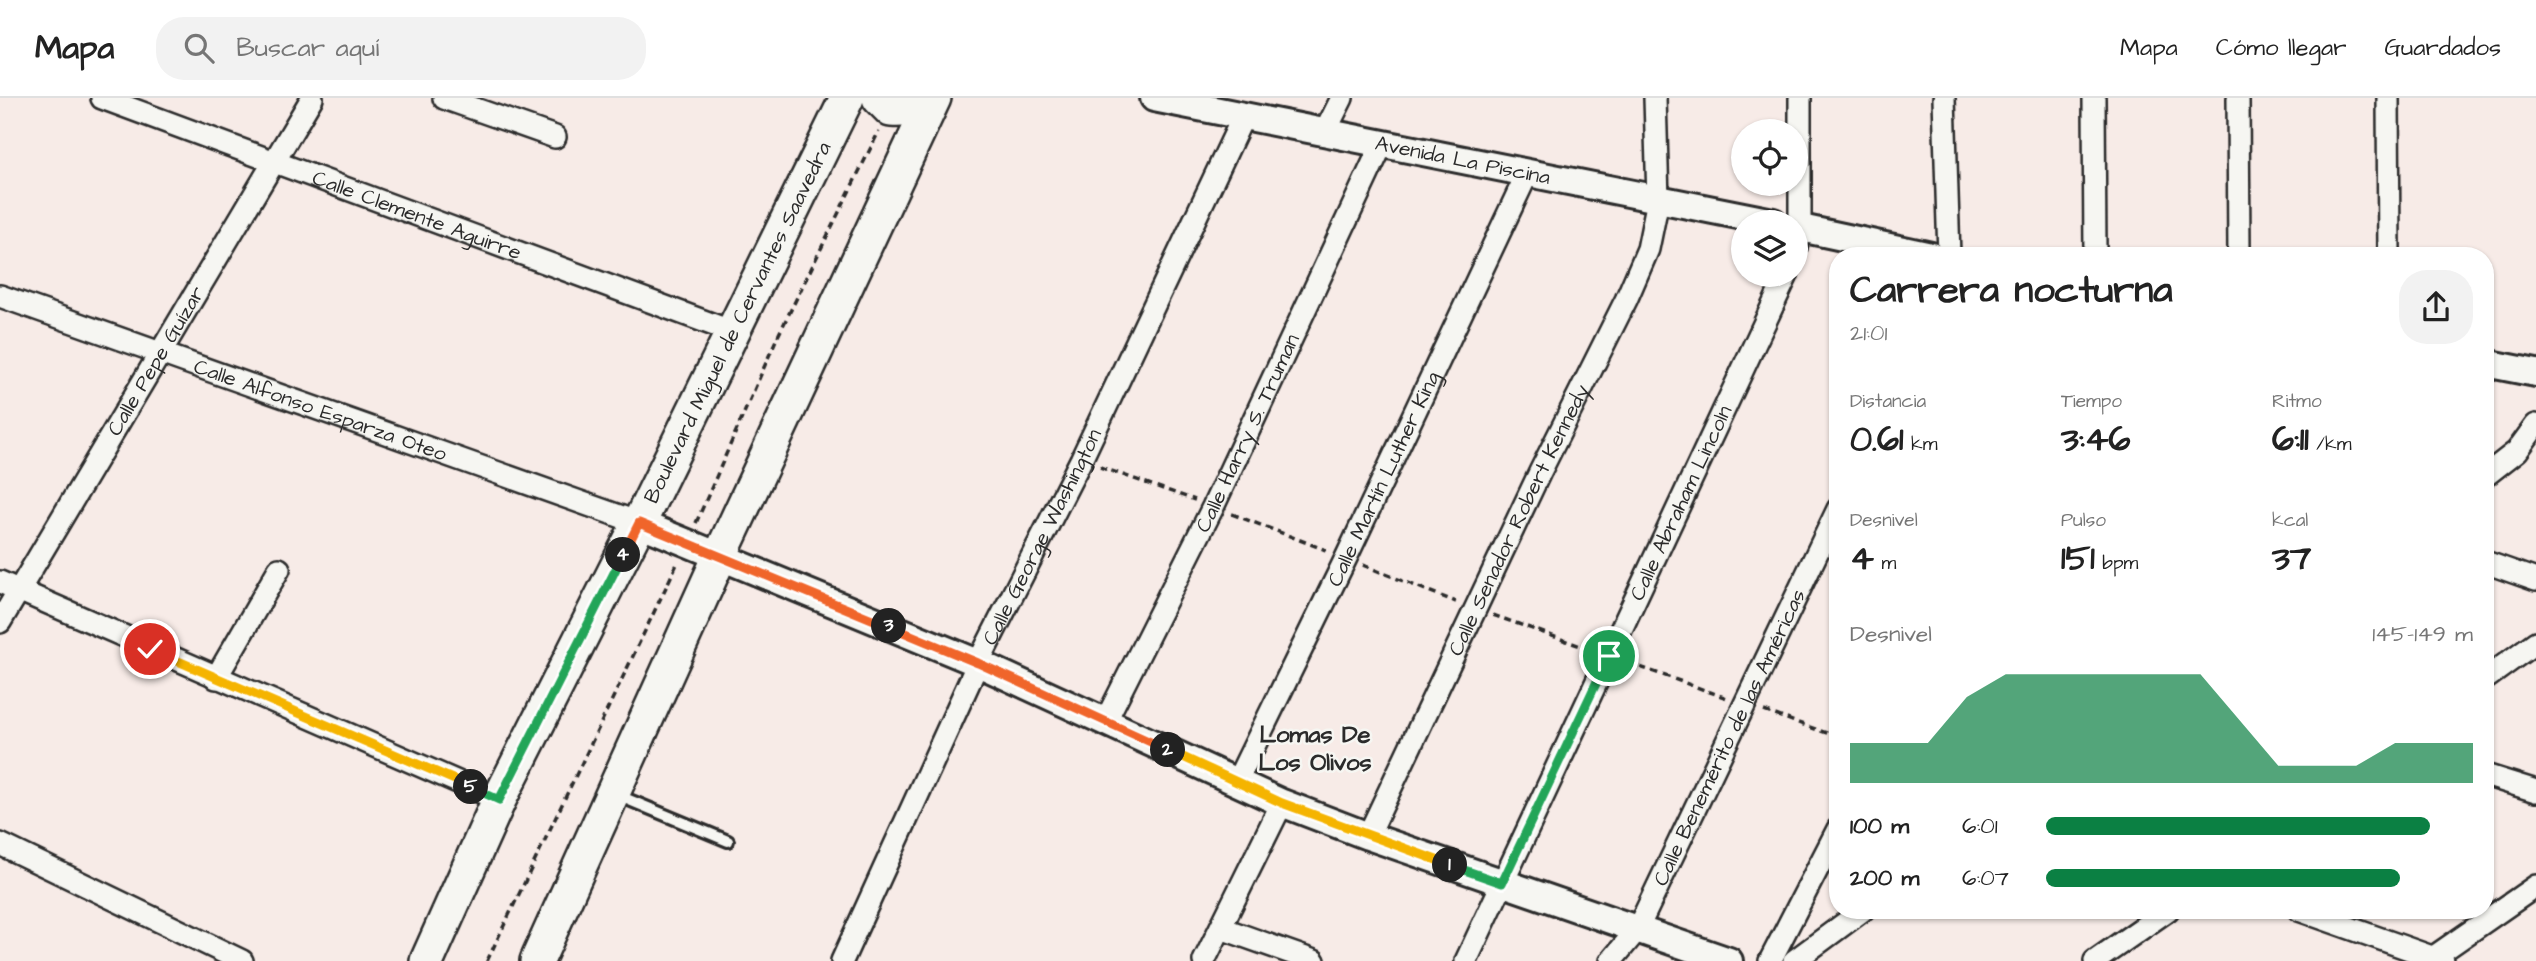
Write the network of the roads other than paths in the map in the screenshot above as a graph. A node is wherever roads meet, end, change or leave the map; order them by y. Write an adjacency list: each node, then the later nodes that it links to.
1 (102, 98): 19 (street, Calle Clemente Aguirre)
2 (312, 98): 19 (street, Calle Pepe Guízar)
3 (444, 98): 17 (street)
4 (846, 98): 32 (main road, Boulevard Miguel de Cervantes Saavedra)
5 (878, 98): 6 (main road)
6 (932, 98): 40 (main road)
7 (1154, 98): 15 (street, Avenida La Piscina)
8 (1342, 98): 16 (street)
9 (1655, 98): 21 (street, Calle Senador Robert Kennedy)
10 (1800, 98): 22 (street)
11 (1944, 98): 26 (street)
12 (2094, 98): 27 (street)
13 (2238, 98): 28 (street)
14 (2388, 98): 29 (street)
15 (1244, 115): 16 (street, Avenida La Piscina); 47 (street, Calle George Washington)
16 (1325, 132): 18 (street, Avenida La Piscina)
17 (555, 137)
18 (1382, 144): 20 (street, Avenida La Piscina); 50 (street, Calle Harry S. Truman)
19 (273, 163): 32 (street, Calle Clemente Aguirre); 33 (street, Calle Pepe Guízar)
20 (1527, 174): 21 (street, Avenida La Piscina); 52 (street, Calle Martín Luther King)
21 (1658, 200): 23 (street, Avenida La Piscina); 57 (street, Calle Senador Robert Kennedy)
22 (1798, 210)
23 (1731, 214)
24 (1808, 236): 25 (street)
25 (1876, 247)
26 (1949, 247)
27 (2095, 247)
28 (2239, 247)
29 (2389, 247)
30 (1781, 287): 61 (street, Calle Abraham Lincoln)
31 (0, 296): 33 (street, Calle Alfonso Esparza Oteo)
32 (733, 332): 38 (main road, Boulevard Miguel de Cervantes Saavedra)
33 (161, 354): 38 (street, Calle Alfonso Esparza Oteo); 44 (street, Calle Pepe Guízar)
34 (2494, 365): 35 (street)
35 (2536, 373)
36 (2536, 425): 37 (street)
37 (2494, 469)
38 (639, 523): 40 (street); 55 (main road, Boulevard Miguel de Cervantes Saavedra)
39 (1829, 528): 69 (street, Calle Benemérito de las Américas)
40 (720, 556): 47 (street); 54 (main road)
41 (2494, 565): 43 (street)
42 (279, 569): 49 (street)
43 (2536, 580)
44 (9, 586): 45 (street, Calle Pepe Guízar); 49 (street)
45 (0, 622)
46 (2536, 642): 48 (street)
47 (978, 663): 50 (street); 74 (street, Calle George Washington)
48 (2494, 672)
49 (216, 678): 55 (street)
50 (1106, 720): 52 (street)
51 (2494, 778): 53 (street)
52 (1236, 783): 56 (street)
53 (2536, 791)
54 (612, 792): 58 (lane); 73 (main road)
55 (499, 800): 72 (main road, Boulevard Miguel de Cervantes Saavedra)
56 (1282, 803): 57 (street); 68 (street)
57 (1368, 836): 61 (street)
58 (728, 841)
59 (0, 844): 71 (street)
60 (1829, 847): 80 (street)
61 (1502, 883): 69 (street); 77 (street, Calle Abraham Lincoln)
62 (2536, 886): 63 (street)
63 (2494, 916)
64 (1851, 919): 81 (street)
65 (2155, 919): 82 (street)
66 (2323, 919): 70 (street)
67 (2491, 919): 70 (street)
68 (1221, 928): 75 (street); 76 (street)
69 (1637, 930): 78 (street, Calle Benemérito de las Américas); 79 (street)
70 (2434, 960)
71 (242, 961)
72 (427, 961)
73 (537, 961)
74 (842, 961)
75 (1204, 961)
76 (1314, 961)
77 (1466, 961)
78 (1611, 961)
79 (1729, 961)
80 (1770, 961)
81 (1794, 961)
82 (2095, 961)

